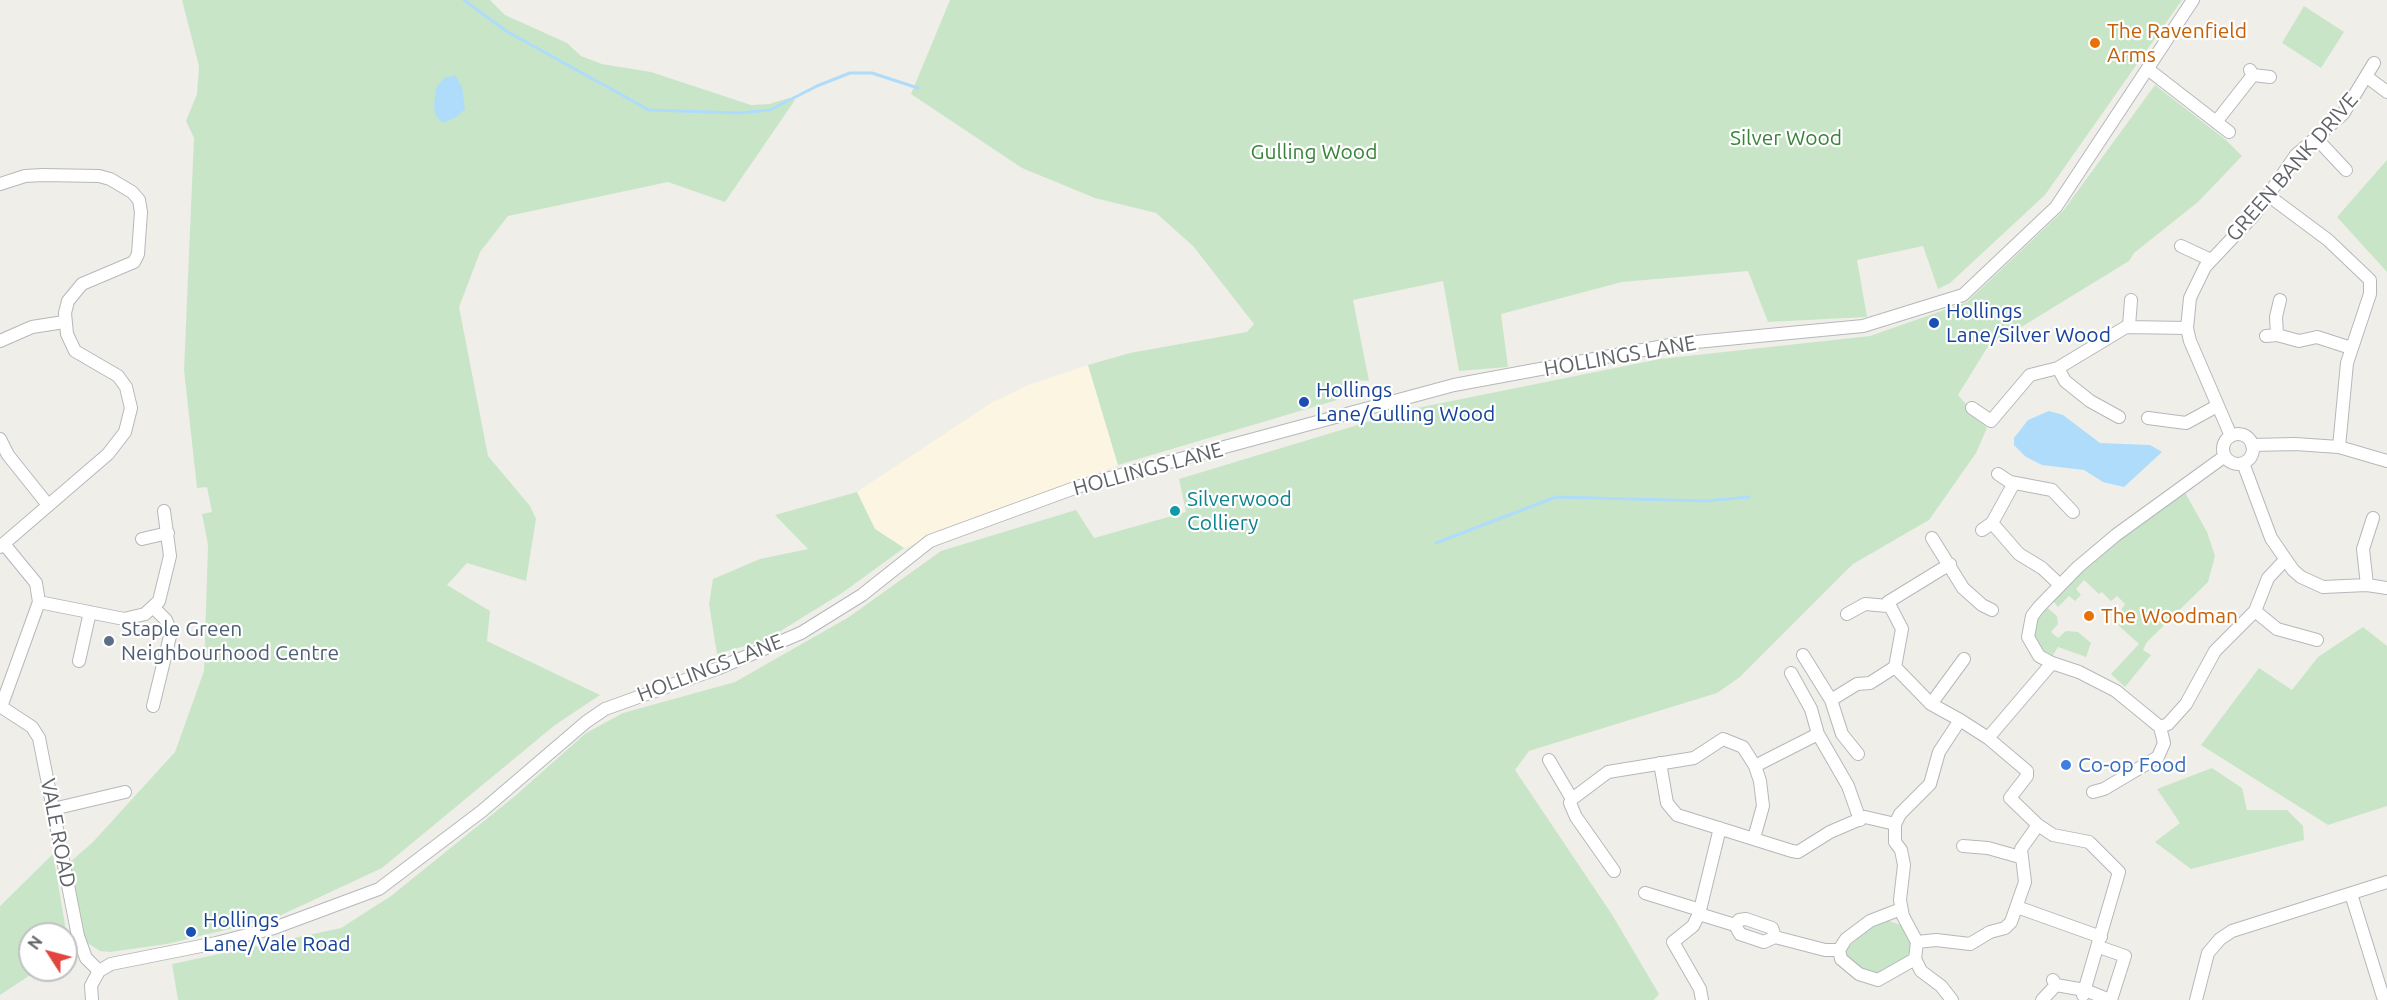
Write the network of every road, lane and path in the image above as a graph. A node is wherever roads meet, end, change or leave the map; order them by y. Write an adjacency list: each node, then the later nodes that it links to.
1 (2193, 0): 3 (street, HOLLINGS LANE)
2 (2374, 63): 5 (street, GREEN BANK DRIVE)
3 (2149, 70): 7 (street); 99 (street, HOLLINGS LANE)
4 (2270, 77): 7 (street)
5 (2367, 77): 6 (street); 9 (street, GREEN BANK DRIVE)
6 (2387, 92)
7 (2216, 122): 8 (street)
8 (2229, 132)
9 (2316, 138): 10 (street); 12 (street, GREEN BANK DRIVE)
10 (2346, 170)
11 (0, 184): 17 (street)
12 (2269, 196): 14 (street, GREEN BANK DRIVE); 21 (street)
13 (2181, 246): 14 (street)
14 (2211, 260): 19 (street, GREEN BANK DRIVE)
15 (2131, 300): 18 (street)
16 (2280, 300): 21 (street)
17 (64, 322): 20 (street); 38 (street)
18 (2129, 326): 19 (street); 23 (street)
19 (2187, 328): 25 (street, GREEN BANK DRIVE)
20 (0, 340)
21 (2351, 348): 32 (street)
22 (2018, 368): 24 (street)
23 (2058, 368): 24 (street); 27 (street)
24 (2027, 378): 26 (street)
25 (2217, 406): 28 (street); 29 (street, GREEN BANK DRIVE)
26 (1972, 408)
27 (2119, 417)
28 (2148, 418)
29 (2231, 436): 31 (street); 33 (street)
30 (0, 439): 38 (street)
31 (2252, 445): 32 (street); 35 (street)
32 (2338, 447): 34 (street)
33 (2225, 456): 35 (street); 48 (street)
34 (2387, 461)
35 (2243, 463): 46 (street)
36 (1998, 474): 37 (street)
37 (2014, 483): 40 (street); 48 (street)
38 (48, 505): 45 (street)
39 (164, 512): 42 (street)
40 (2073, 512)
41 (2373, 518): 49 (street)
42 (168, 533): 44 (street); 53 (street)
43 (1932, 538): 47 (street)
44 (142, 539)
45 (2, 545): 51 (street)
46 (2284, 561): 49 (street); 56 (street)
47 (1950, 564): 52 (street); 54 (street)
48 (2060, 585): 62 (street)
49 (2367, 585): 50 (street)
50 (2387, 588)
51 (39, 602): 55 (street); 67 (street)
52 (1888, 606): 57 (street); 63 (street)
53 (154, 608): 55 (street); 68 (street)
54 (1992, 610)
55 (90, 612): 61 (street)
56 (2255, 612): 58 (street); 70 (street)
57 (1847, 614)
58 (2317, 640)
59 (1803, 655): 65 (street)
60 (1964, 659): 66 (street)
61 (79, 661)
62 (2052, 663): 70 (street); 72 (street)
63 (1895, 667): 65 (street); 66 (street)
64 (1791, 673): 71 (street)
65 (1831, 700): 73 (street)
66 (1930, 704): 69 (street)
67 (0, 706): 80 (street, VALE ROAD)
68 (153, 706)
69 (1960, 720): 72 (street); 82 (street)
70 (2160, 727): 78 (street)
71 (1818, 734): 76 (street); 81 (street)
72 (1988, 738): 83 (street)
73 (1858, 754)
74 (1549, 760): 79 (street)
75 (1660, 763): 76 (street); 79 (street); 84 (street)
76 (1755, 766): 85 (street)
77 (125, 792): 80 (street)
78 (2093, 792)
79 (1572, 799): 88 (street)
80 (53, 809): 99 (street, VALE ROAD)
81 (1860, 820): 82 (street); 85 (street)
82 (1895, 824): 93 (street)
83 (2038, 825): 87 (street); 96 (street)
84 (1720, 828): 85 (street); 94 (street)
85 (1754, 838)
86 (1963, 846): 87 (street)
87 (2020, 856): 92 (street)
88 (1614, 871)
89 (2387, 882): 91 (street)
90 (1645, 893): 94 (street)
91 (2352, 894): 106 (street); 107 (street)
92 (2017, 907): 95 (street); 96 (street)
93 (1901, 909): 95 (street); 97 (street)
94 (1699, 912): 97 (street); 102 (street)
95 (1917, 942): 98 (street)
96 (2100, 942): 100 (street); 105 (street)
97 (1839, 950): 98 (street)
98 (1915, 959): 103 (street)
99 (99, 972): 101 (street)
100 (2084, 993): 104 (street); 105 (street)
101 (92, 1000)
102 (1702, 1000)
103 (1952, 1000)
104 (2042, 1000)
105 (2110, 1000)
106 (2196, 1000)
107 (2384, 1000)

